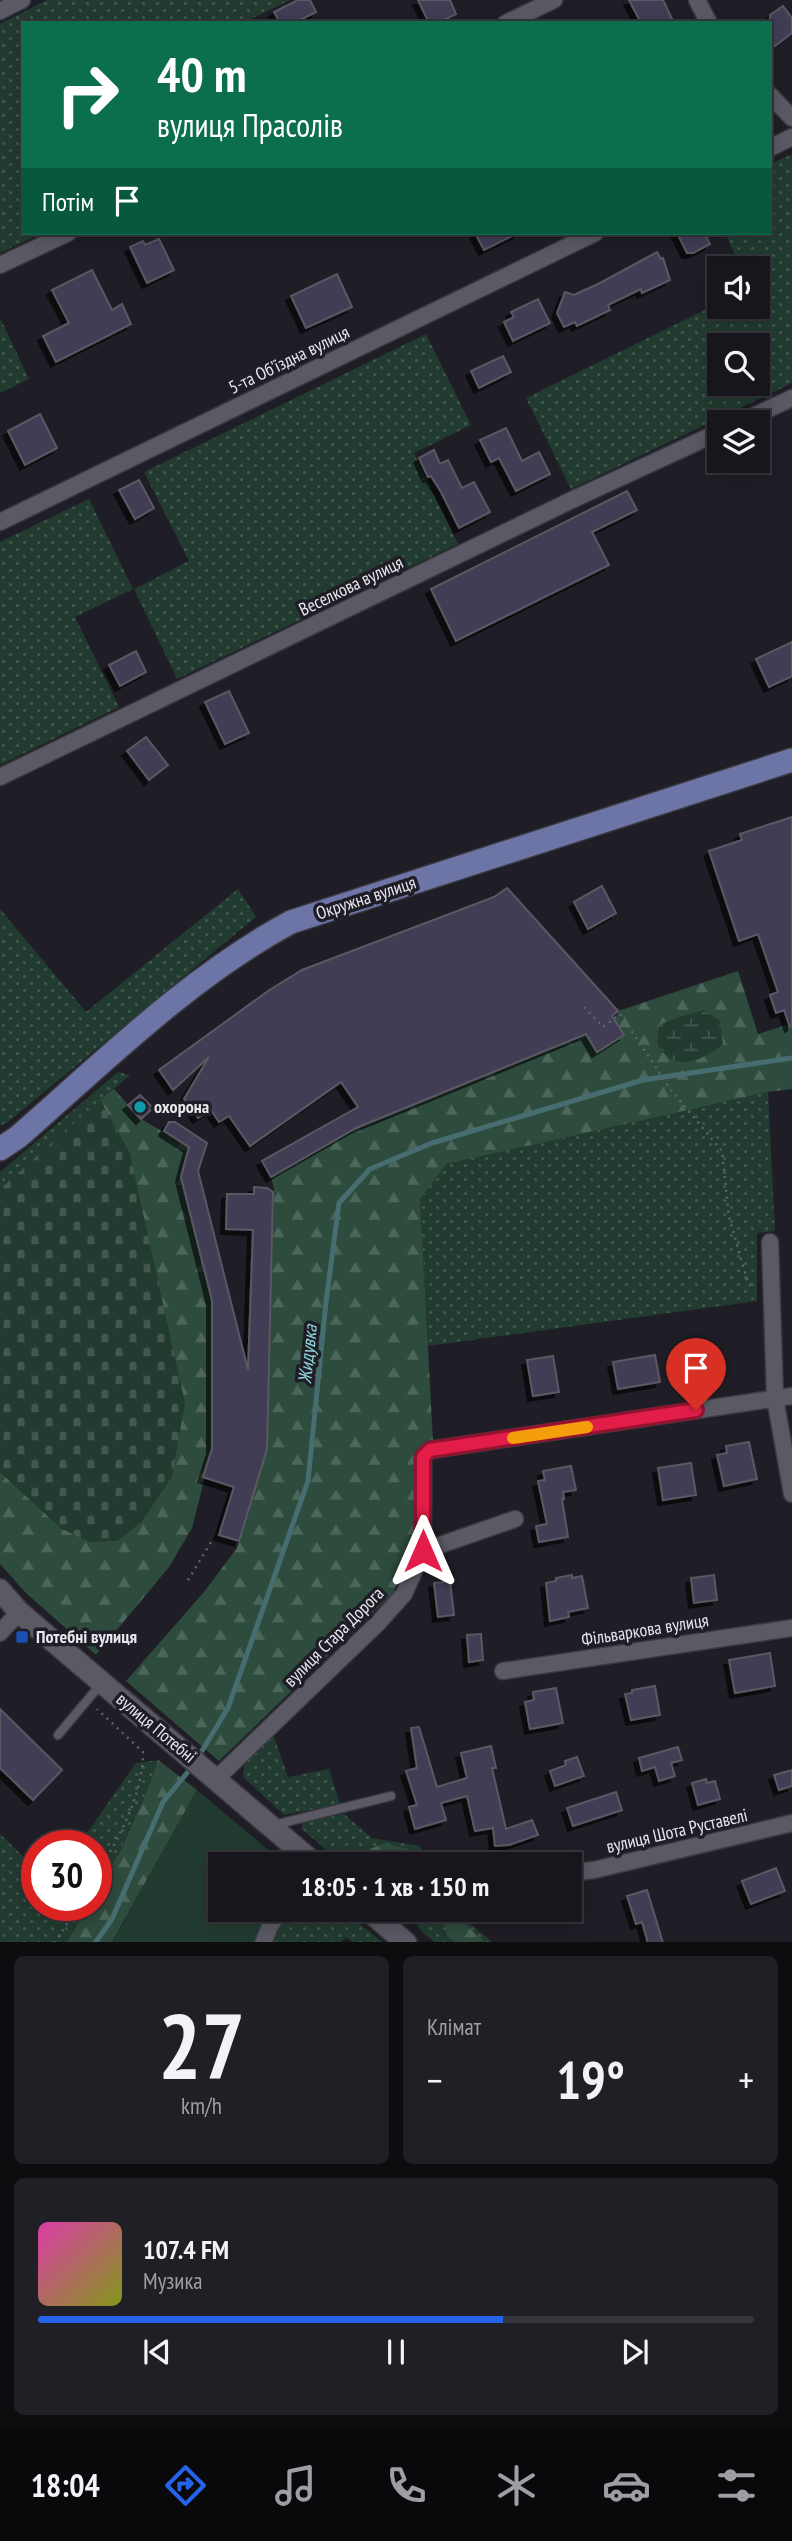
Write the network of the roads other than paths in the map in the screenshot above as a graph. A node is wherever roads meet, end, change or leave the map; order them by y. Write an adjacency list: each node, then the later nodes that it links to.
1 (22, 0): 4 (street)
2 (554, 0): 5 (street)
3 (697, 0): 6 (street)
4 (0, 11)
5 (510, 21)
6 (708, 21)
7 (772, 97): 8 (street)
8 (792, 118)
9 (792, 137): 10 (street)
10 (772, 147)
11 (64, 235): 13 (street)
12 (591, 235): 17 (street, 5-та Обʼїздна вулиця)
13 (0, 265)
14 (792, 398): 15 (street)
15 (766, 410)
16 (707, 438): 19 (street, Веселкова вулиця)
17 (0, 522)
18 (792, 760): 20 (main road, Окружна вулиця)
19 (0, 777)
20 (0, 1149)
21 (770, 1242): 23 (street)
22 (792, 1396): 23 (street)
23 (775, 1398): 24 (street); 26 (street)
24 (792, 1494)
25 (515, 1519): 26 (street)
26 (423, 1551): 34 (street, вулиця Стара Дорога)
27 (0, 1590): 28 (street, вулиця Потебні)
28 (19, 1612): 30 (street); 32 (street, вулиця Потебні)
29 (792, 1628): 31 (street, Фільваркова вулиця)
30 (0, 1633)
31 (503, 1671)
32 (102, 1683): 33 (lane); 34 (street, вулиця Потебні)
33 (58, 1735)
34 (211, 1775): 37 (street, вулиця Потебні)
35 (391, 1796): 37 (lane)
36 (792, 1824): 39 (street, вулиця Шота Руставелі)
37 (271, 1826): 38 (street, вулиця Потебні)
38 (301, 1852)
39 (582, 1872)
40 (273, 1922): 42 (street)
41 (386, 1922): 43 (street)
42 (263, 1942)
43 (406, 1942)

